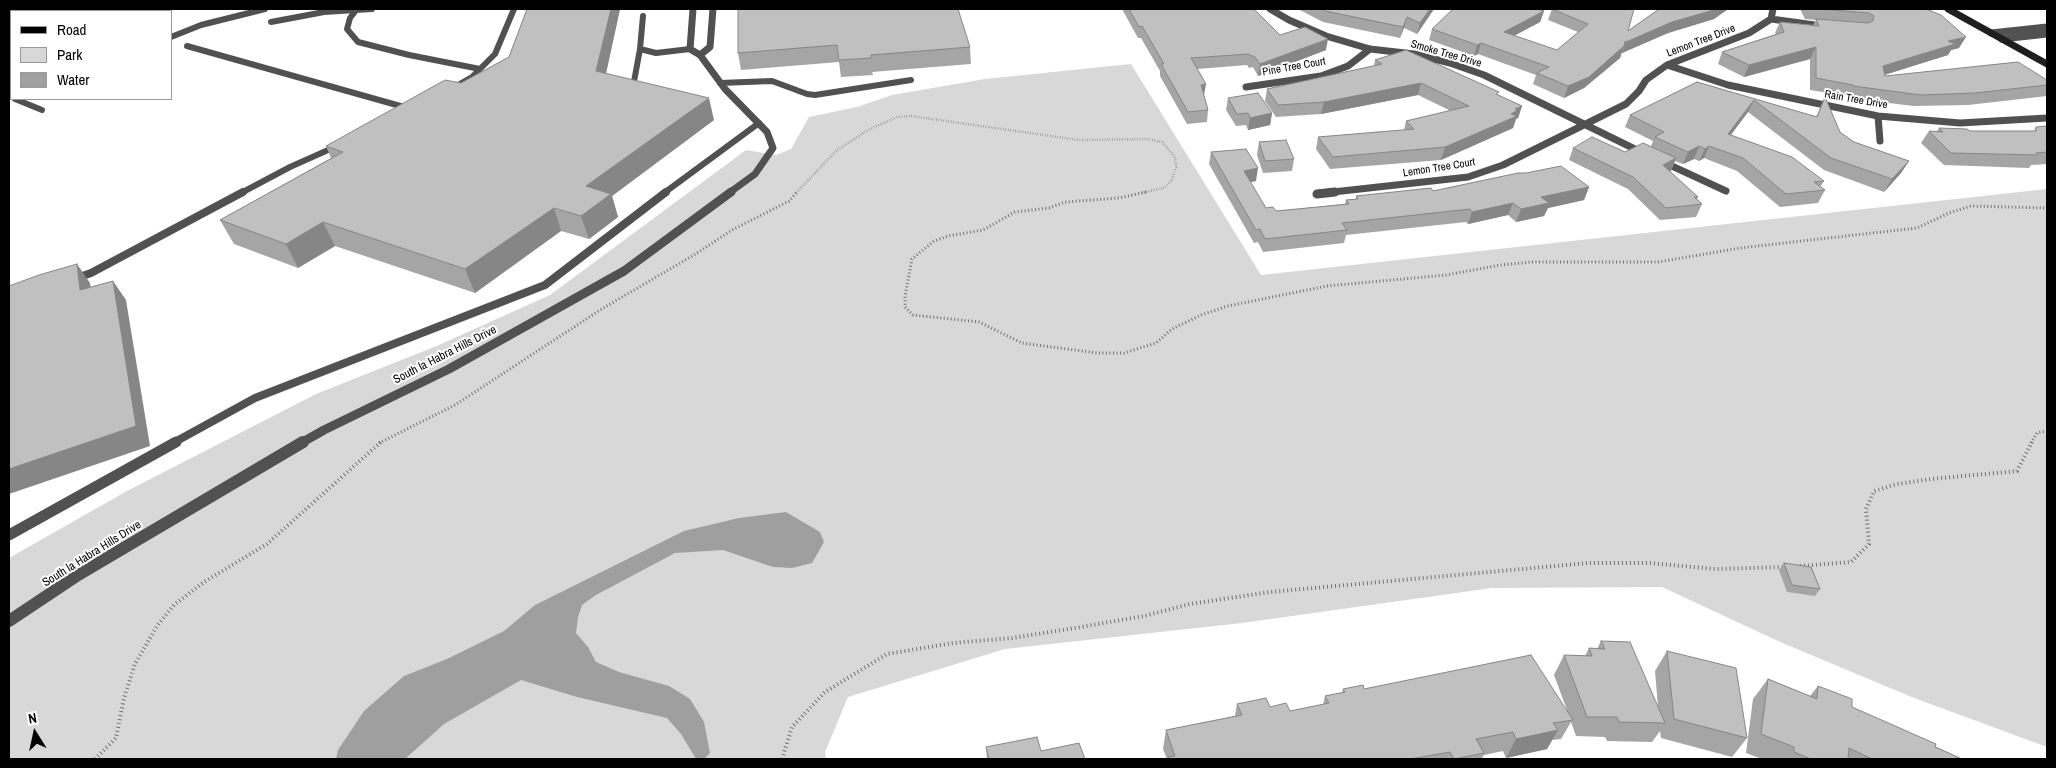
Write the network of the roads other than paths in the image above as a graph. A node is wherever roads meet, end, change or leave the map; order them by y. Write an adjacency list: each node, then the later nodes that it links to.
1 (265, 9): 17 (lane)
2 (357, 9): 3 (lane); 12 (lane); 26 (lane)
3 (372, 9)
4 (514, 9): 26 (lane)
5 (693, 9): 21 (street)
6 (713, 9): 23 (street)
7 (1270, 9): 22 (street, Smoke Tree Drive)
8 (1773, 9): 11 (street)
9 (1948, 9): 15 (main road)
10 (643, 16): 20 (lane)
11 (1771, 19): 13 (street); 25 (street, Lemon Tree Drive)
12 (271, 22)
13 (1826, 27)
14 (2047, 27): 15 (street)
15 (1991, 33): 19 (main road)
16 (2047, 34): 19 (street)
17 (172, 38)
18 (172, 38): 34 (lane)
19 (2002, 39): 24 (main road)
20 (640, 49): 21 (lane); 29 (lane)
21 (690, 49): 23 (street, South la Habra Hills Drive)
22 (1370, 49): 30 (street, Pine Tree Court); 38 (street, Smoke Tree Drive)
23 (700, 55): 28 (street, South la Habra Hills Drive)
24 (2047, 64)
25 (1667, 65): 35 (street, Rain Tree Drive); 38 (street, Lemon Tree Drive)
26 (480, 69): 31 (lane)
27 (911, 80): 28 (lane)
28 (720, 83): 37 (street, South la Habra Hills Drive)
29 (633, 86)
30 (1246, 87)
31 (441, 96)
32 (17, 100): 33 (lane)
33 (42, 110)
34 (408, 116)
35 (1878, 116): 36 (street, Rain Tree Drive); 39 (street)
36 (2047, 118)
37 (759, 123): 44 (lane); 45 (street, South la Habra Hills Drive)
38 (1583, 124): 41 (street, Smoke Tree Drive); 42 (street, Lemon Tree Court)
39 (1880, 141)
40 (347, 142): 43 (lane)
41 (1726, 191)
42 (1317, 194)
43 (65, 282)
44 (9, 535)
45 (9, 621)

